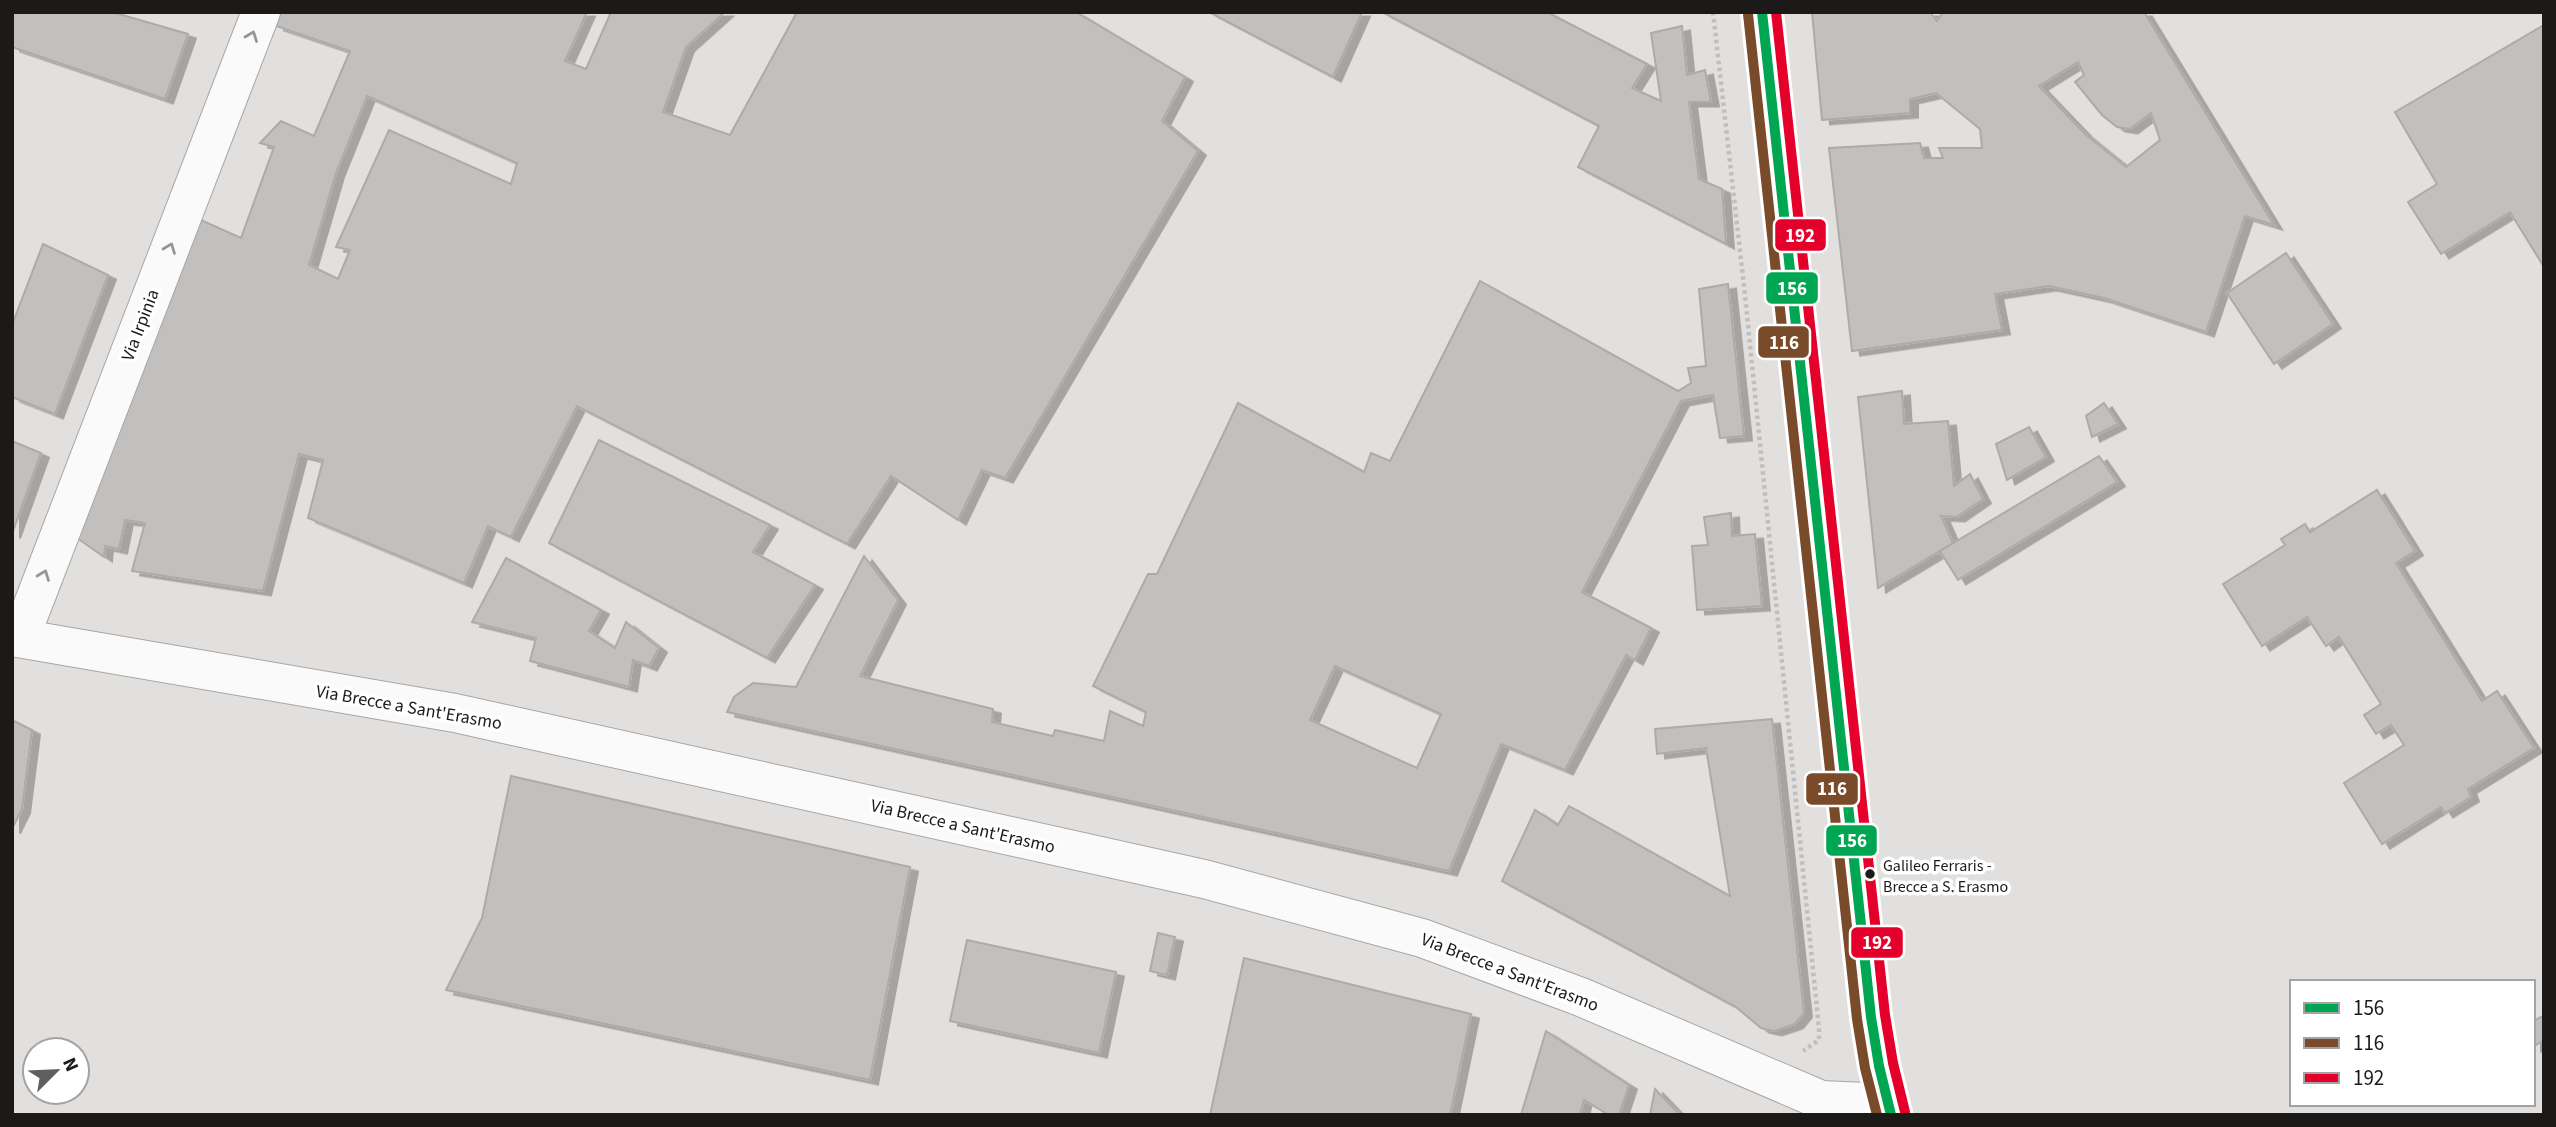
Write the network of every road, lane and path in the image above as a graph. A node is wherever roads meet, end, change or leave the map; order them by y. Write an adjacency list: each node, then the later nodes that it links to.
1 (261, 12): 4 (street, Via Irpinia, one-way to 1)
2 (1713, 12): 5 (path)
3 (1762, 12): 6 (street)
4 (16, 638): 6 (street, Via Brecce a Sant'Erasmo)
5 (1792, 1057)
6 (1889, 1109)

